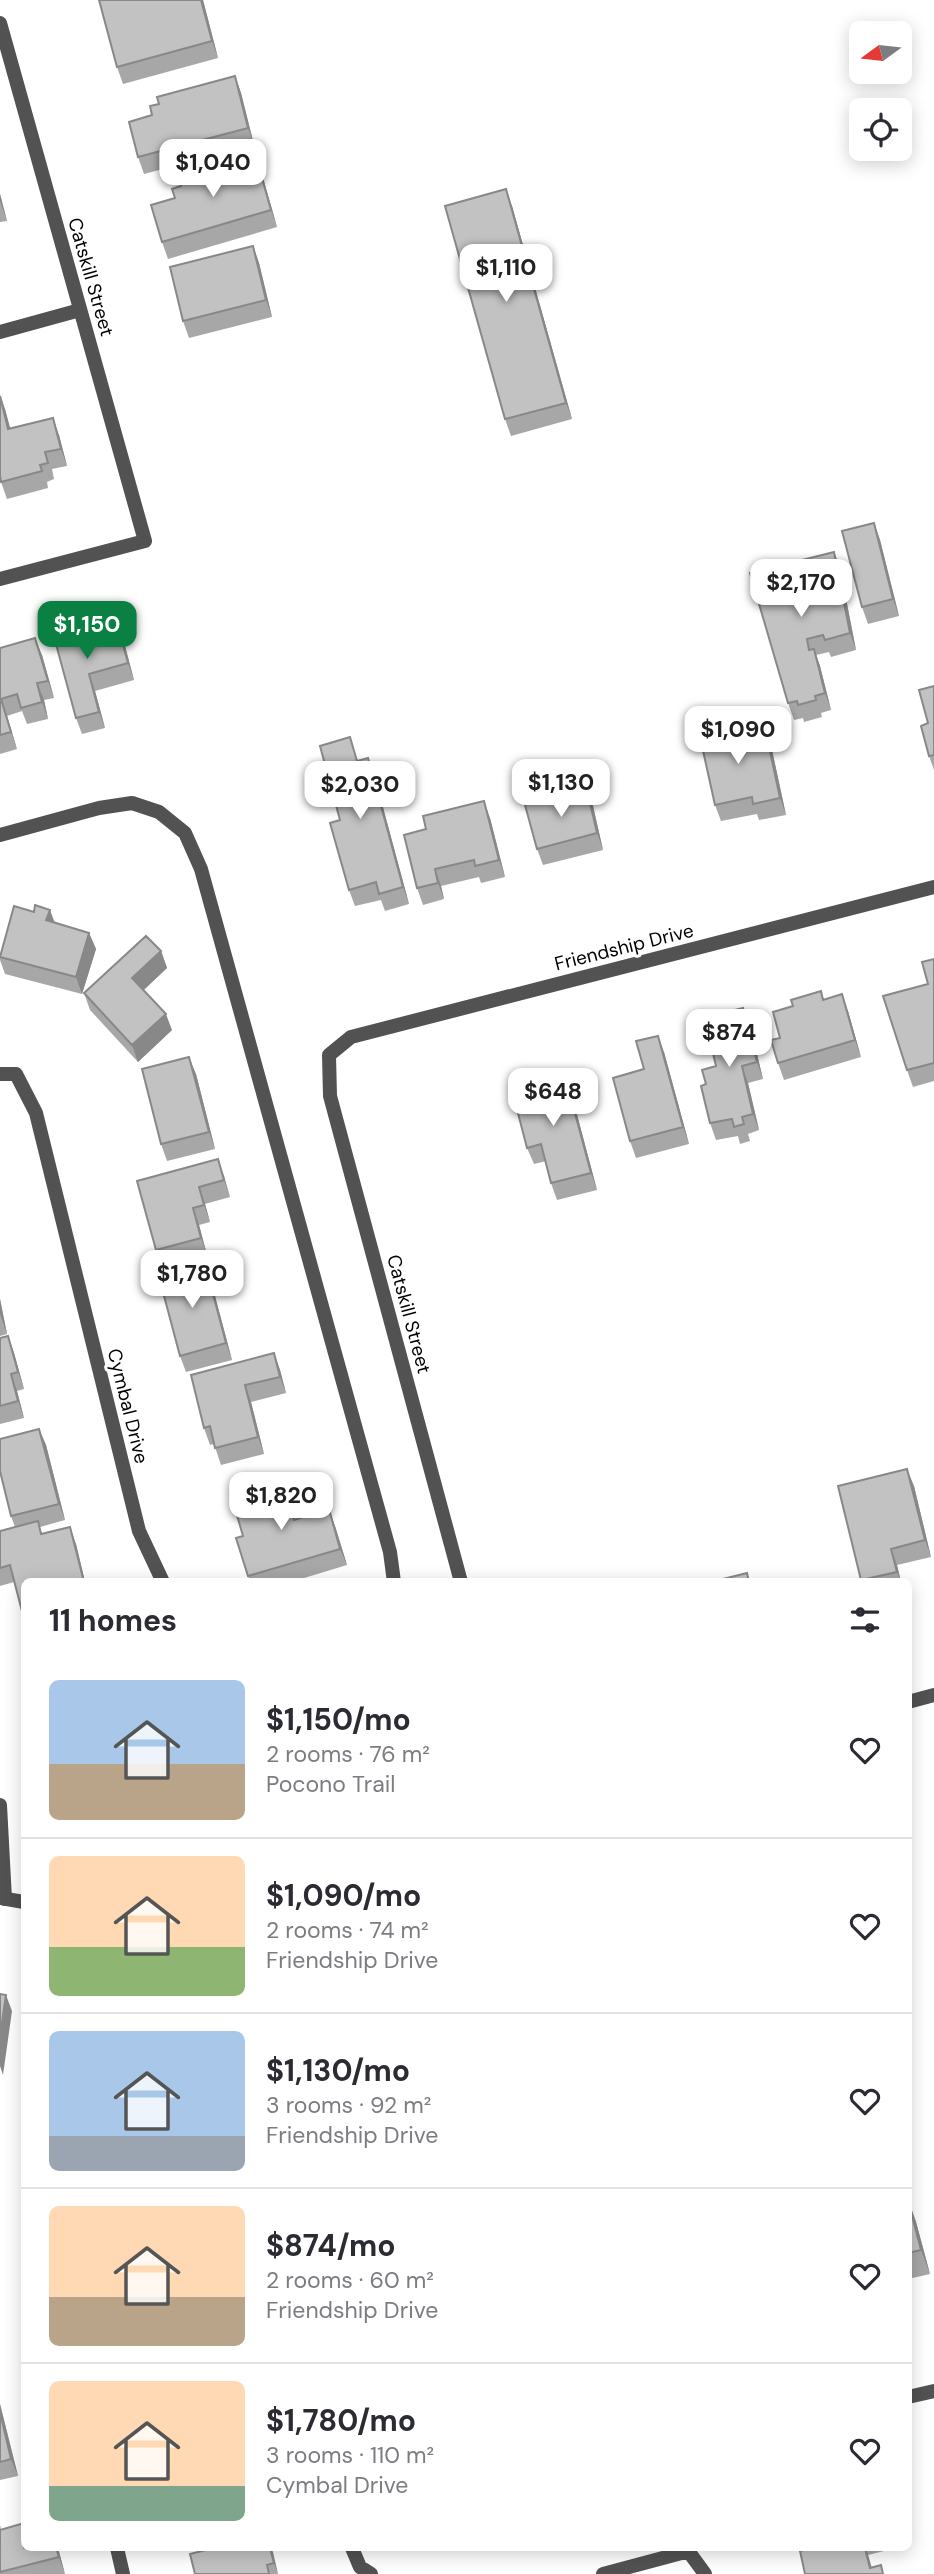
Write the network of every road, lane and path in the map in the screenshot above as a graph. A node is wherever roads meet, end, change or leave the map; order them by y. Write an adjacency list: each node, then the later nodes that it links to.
1 (0, 23): 2 (street, Catskill Street)
2 (5, 63): 3 (street, Catskill Street)
3 (80, 310): 4 (street); 5 (street, Catskill Street)
4 (0, 332)
5 (0, 579)
6 (0, 835): 11 (street)
7 (934, 887): 8 (street, Friendship Drive)
8 (328, 1055): 12 (street, Catskill Street)
9 (0, 1074): 10 (street, Cymbal Drive)
10 (161, 1578)
11 (393, 1578)
12 (460, 1578)
13 (934, 1695): 14 (street)
14 (912, 1701)
15 (0, 1805): 16 (street)
16 (3, 1899): 17 (street)
17 (21, 1902)
18 (933, 2391): 19 (street)
19 (912, 2396)
20 (118, 2551): 24 (street)
21 (353, 2551): 25 (street)
22 (684, 2551): 26 (street)
23 (689, 2551): 27 (street)
24 (123, 2574)
25 (371, 2574)
26 (604, 2574)
27 (705, 2574)

